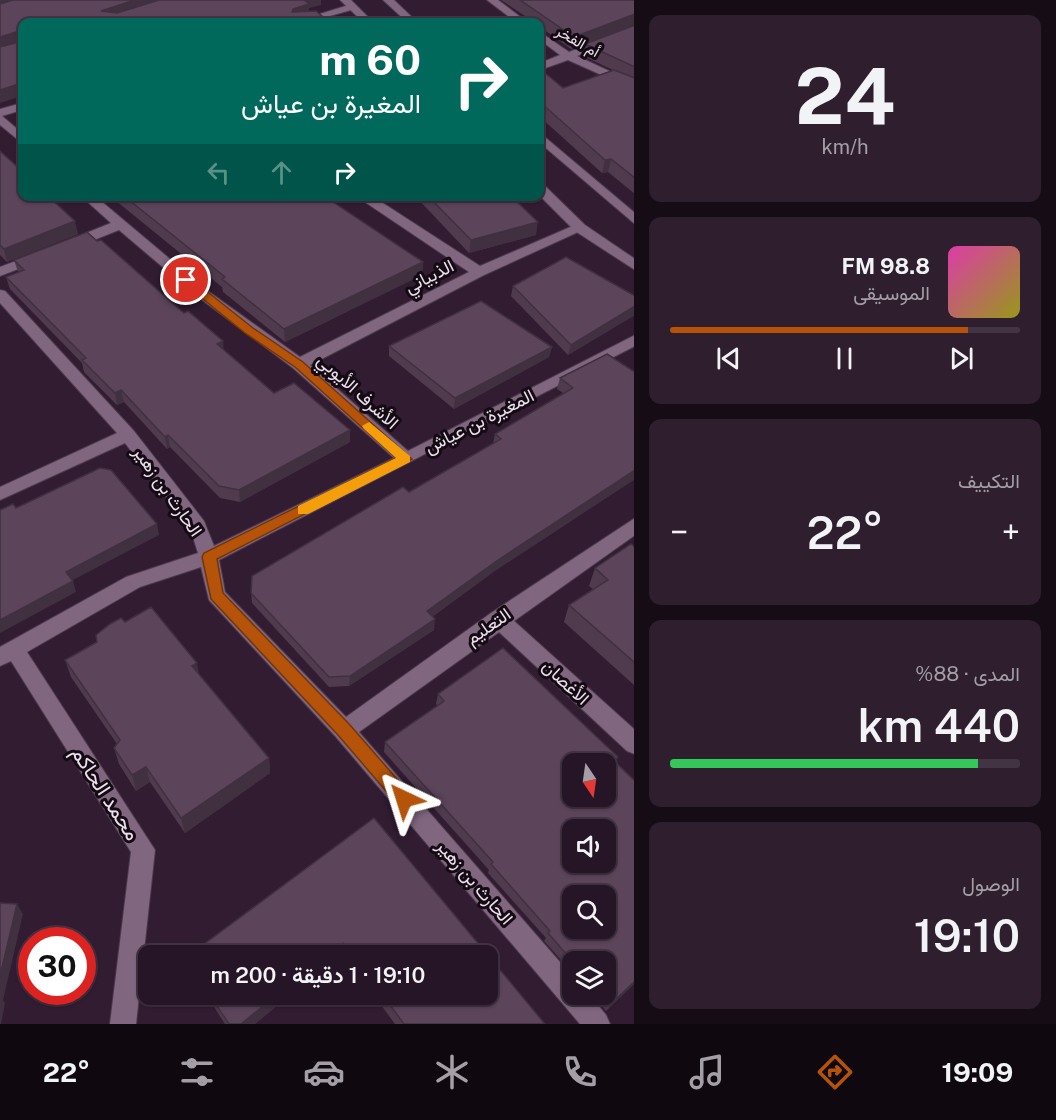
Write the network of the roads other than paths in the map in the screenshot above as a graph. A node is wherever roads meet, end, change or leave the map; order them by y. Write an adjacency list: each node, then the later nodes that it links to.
1 (388, 0): 6 (street)
2 (492, 0): 7 (street)
3 (349, 3): 4 (street); 5 (street)
4 (310, 18)
5 (364, 18)
6 (408, 18)
7 (517, 18)
8 (634, 29): 10 (street)
9 (544, 38): 10 (street, أم الفخر)
10 (567, 55): 11 (street); 12 (street, أم الفخر)
11 (544, 65)
12 (634, 87)
13 (18, 107): 14 (street)
14 (0, 113)
15 (0, 119): 16 (street)
16 (18, 135)
17 (544, 141): 21 (street)
18 (544, 193): 23 (street)
19 (93, 201): 22 (street, الأشرف الأيوبي)
20 (370, 201): 26 (street)
21 (634, 220)
22 (119, 225): 25 (street); 29 (street, الأشرف الأيوبي)
23 (580, 228): 24 (street); 26 (street, الذبياني)
24 (634, 266)
25 (0, 272)
26 (479, 272): 29 (street, الذبياني)
27 (0, 294): 30 (street, الحارث بن زهير)
28 (634, 340): 31 (street, المغيرة بن عياش)
29 (299, 364): 31 (street, الأشرف الأيوبي)
30 (128, 435): 32 (street); 34 (street, الحارث بن زهير)
31 (406, 459): 34 (street, المغيرة بن عياش)
32 (0, 494)
33 (634, 525): 35 (street, التعليم)
34 (209, 557): 36 (street, المغيرة بن عياش); 37 (street, الحارث بن زهير)
35 (498, 619): 37 (street, التعليم); 38 (street, الأغصان)
36 (7, 653): 39 (street, محمد الحاكم)
37 (344, 730): 40 (street, الحارث بن زهير)
38 (634, 744)
39 (123, 1024)
40 (597, 1024)

